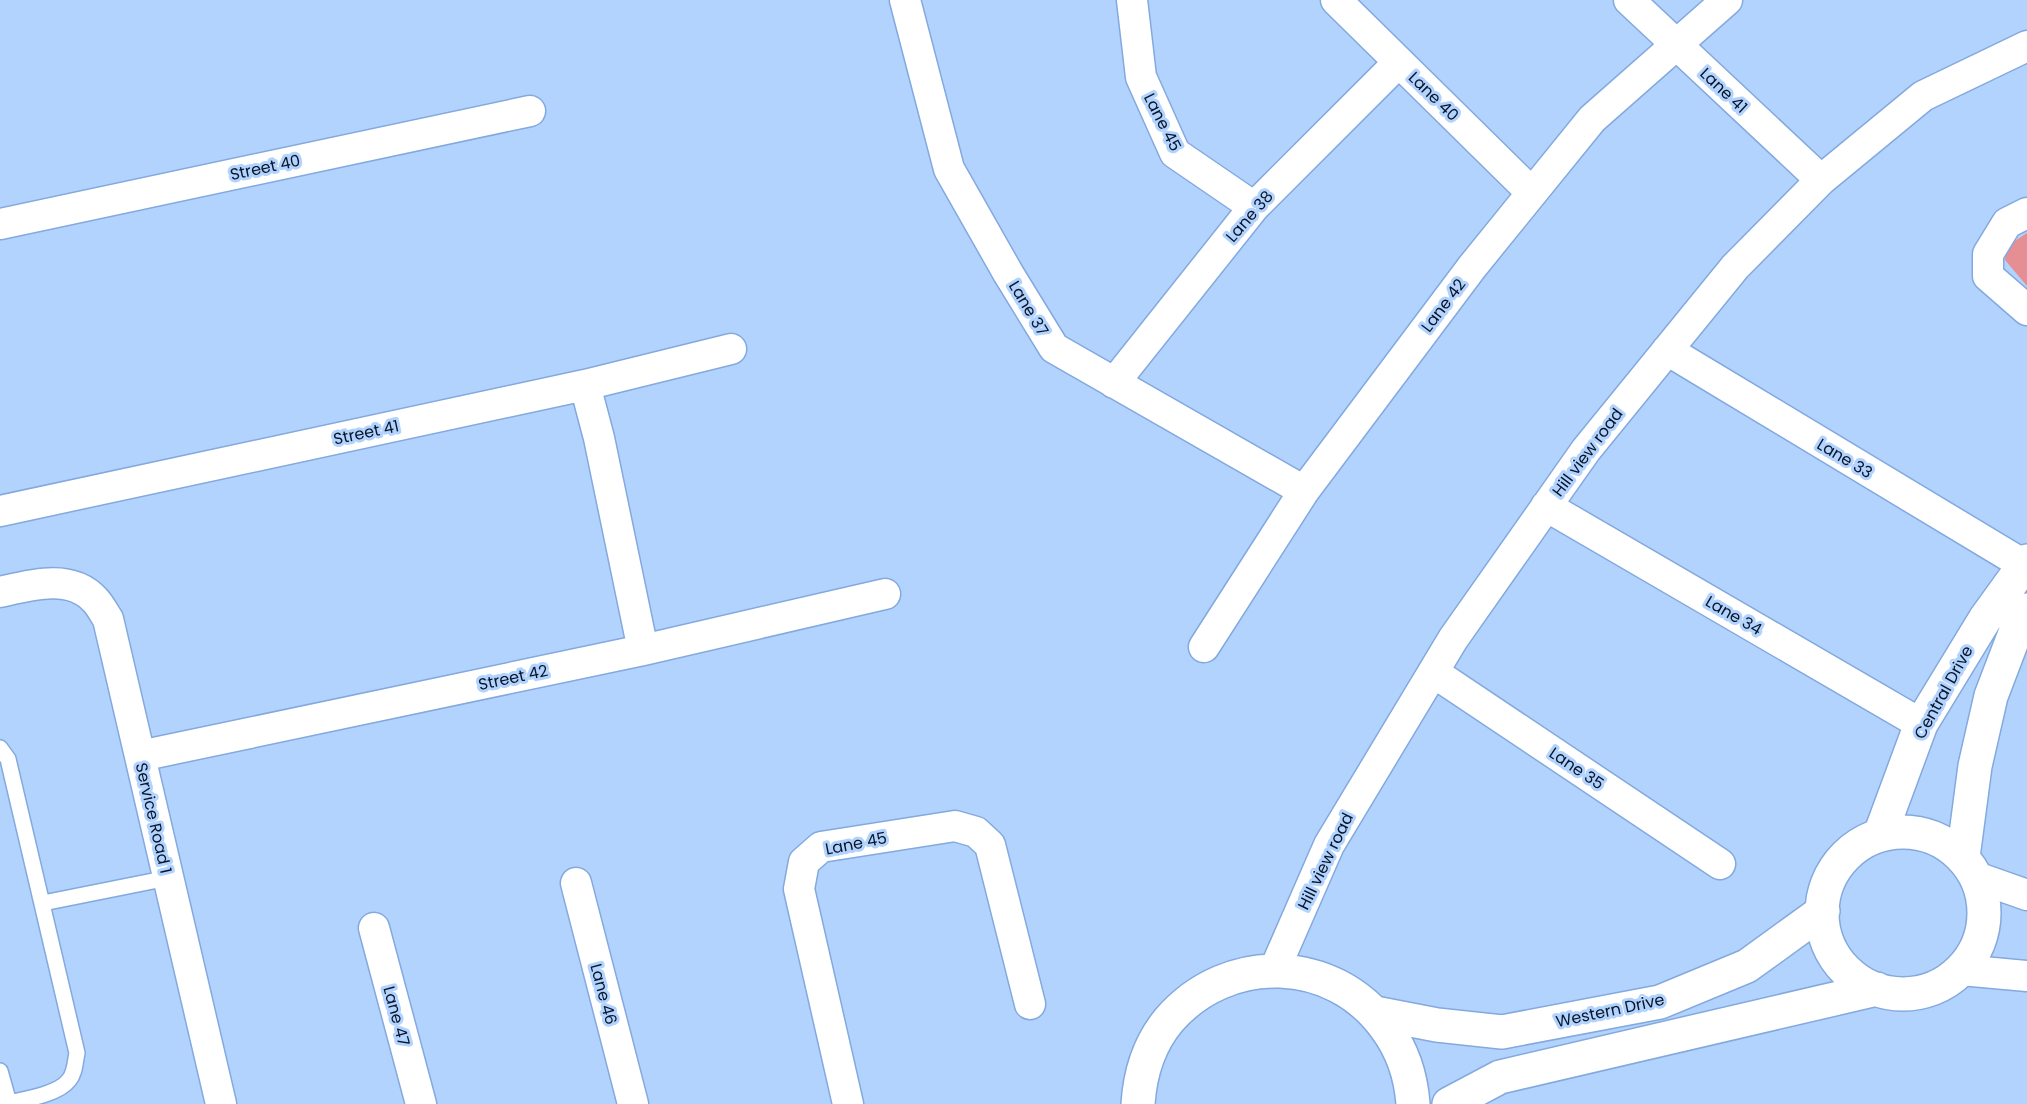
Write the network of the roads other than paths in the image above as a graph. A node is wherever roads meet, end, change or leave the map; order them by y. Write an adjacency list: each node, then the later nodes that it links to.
1 (904, 0): 18 (street, Lane 37)
2 (1132, 0): 12 (street, Lane 45)
3 (1336, 0): 8 (street, Lane 40)
4 (1629, 0): 6 (street, Lane 41)
5 (1727, 0): 6 (street, Lane 42)
6 (1676, 44): 10 (street, Lane 41); 11 (street, Lane 42)
7 (2027, 46): 10 (street, Hill view road)
8 (1399, 62): 11 (street, Lane 40); 12 (street, Lane 38)
9 (530, 111): 14 (street, Street 40)
10 (1821, 180): 17 (street, Hill view road)
11 (1532, 193): 20 (street, Lane 42)
12 (1254, 207): 18 (street, Lane 38)
13 (2027, 213): 15 (street)
14 (0, 224)
15 (2027, 310)
16 (731, 349): 19 (street, Street 41)
17 (1667, 350): 21 (street, Hill view road); 23 (street, Lane 33)
18 (1114, 382): 20 (street, Lane 37)
19 (585, 385): 22 (street, Street 41); 28 (street)
20 (1304, 492): 27 (street, Lane 42)
21 (1546, 506): 29 (street, Hill view road); 30 (street, Lane 34)
22 (0, 511)
23 (2026, 563): 30 (street, Central Drive)
24 (0, 592): 32 (street, Service Road 1)
25 (885, 594): 28 (street, Street 42)
26 (2027, 610): 35 (street)
27 (1204, 647)
28 (643, 650): 32 (street, Street 42)
29 (1433, 672): 34 (street, Lane 35); 43 (street, Hill view road)
30 (1921, 724): 33 (street, Central Drive)
31 (0, 748): 39 (lane)
32 (140, 756): 36 (street, Service Road 1)
33 (1880, 835): 35 (street); 40 (street)
34 (1720, 864)
35 (1970, 867): 38 (street); 42 (street)
36 (168, 878): 39 (lane); 50 (street, Service Road 1)
37 (576, 883): 52 (street, Lane 46)
38 (2027, 895)
39 (43, 903): 49 (lane)
40 (1823, 911): 45 (street); 47 (street, Western Drive)
41 (374, 928): 51 (street, Lane 47)
42 (1961, 970): 44 (street); 45 (street)
43 (1274, 971): 47 (street); 54 (street)
44 (2027, 976)
45 (1877, 989): 56 (street)
46 (1030, 1004): 53 (street, Lane 45)
47 (1375, 1013): 55 (street)
48 (0, 1071): 49 (lane)
49 (6, 1103)
50 (221, 1104)
51 (421, 1104)
52 (633, 1104)
53 (848, 1104)
54 (1138, 1104)
55 (1413, 1104)
56 (1449, 1104)

